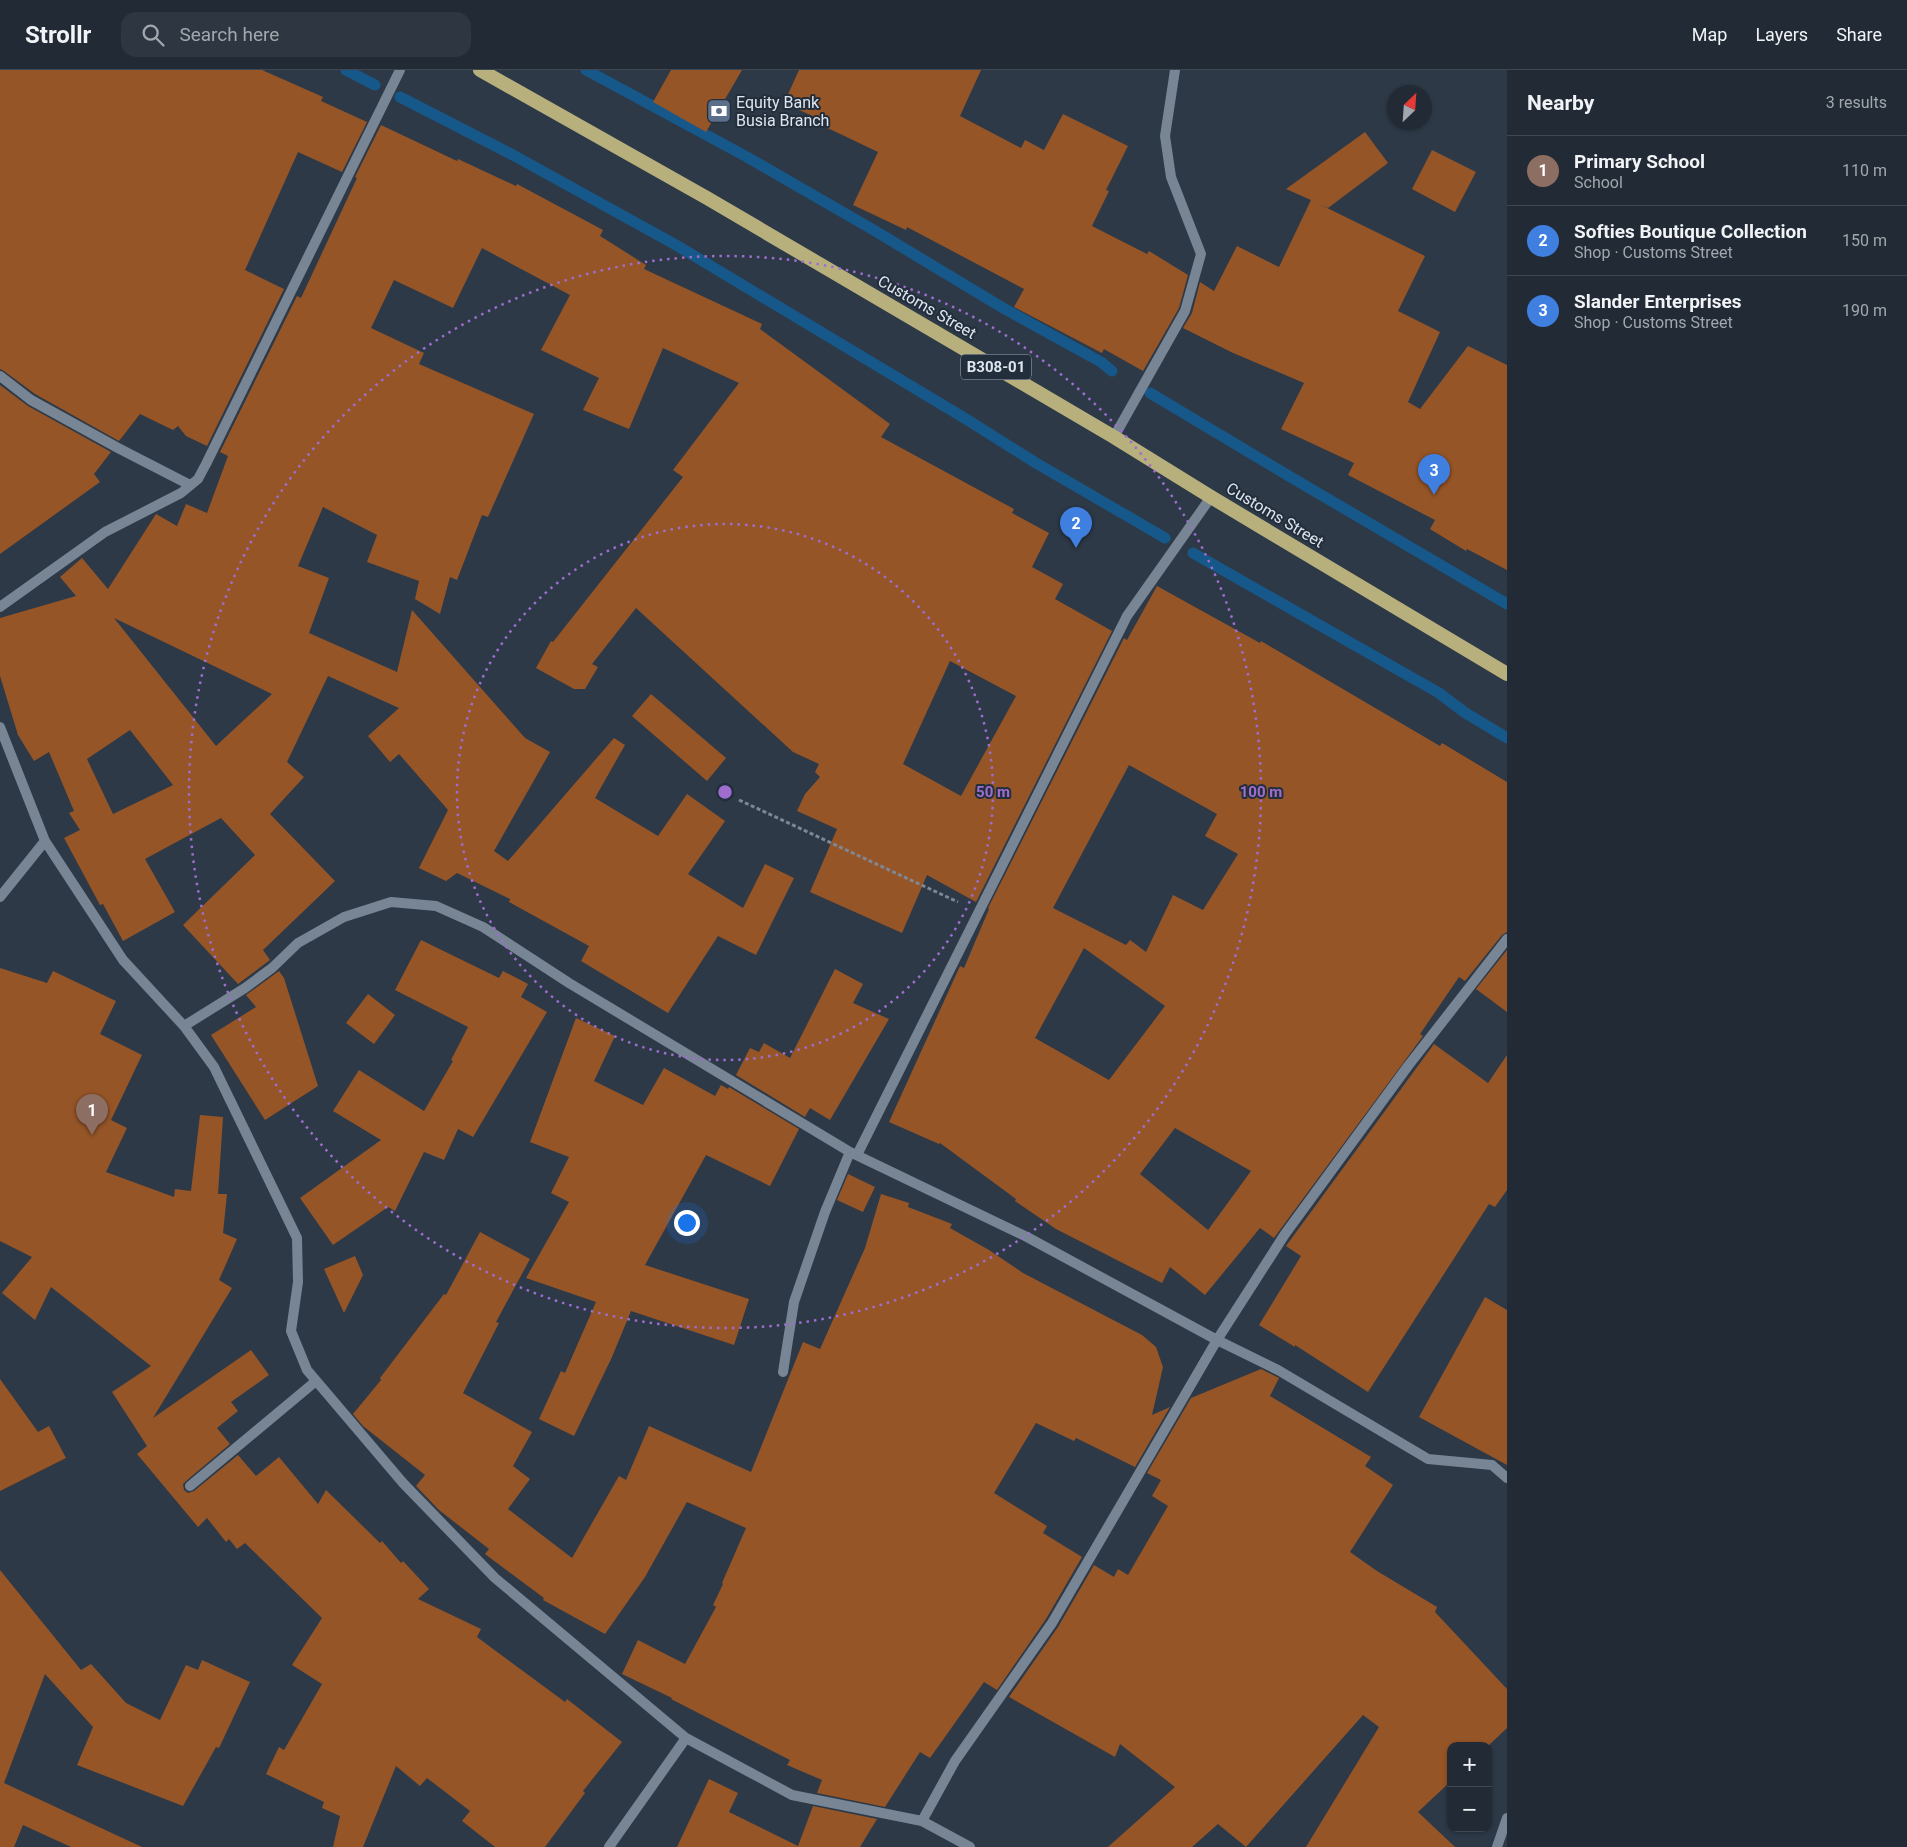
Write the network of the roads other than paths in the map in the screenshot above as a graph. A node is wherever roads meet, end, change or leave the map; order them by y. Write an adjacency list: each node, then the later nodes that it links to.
1 (400, 70): 6 (street)
2 (480, 70): 5 (highway, Customs Street / B308-01)
3 (1175, 70): 5 (street)
4 (0, 376): 6 (street)
5 (1114, 437): 7 (highway, Customs Street / B308-01)
6 (190, 485): 8 (street)
7 (1211, 497): 9 (highway, Customs Street / B308-01); 15 (street)
8 (0, 607)
9 (1507, 674)
10 (0, 727): 11 (street)
11 (45, 841): 12 (street); 14 (street)
12 (0, 897)
13 (1507, 939): 16 (street)
14 (184, 1026): 15 (street); 18 (street)
15 (853, 1154): 16 (street); 17 (street)
16 (1217, 1340): 19 (street); 23 (street)
17 (783, 1372)
18 (316, 1381): 20 (street); 21 (street)
19 (1507, 1478)
20 (190, 1486)
21 (686, 1738): 23 (street); 24 (street)
22 (1507, 1818): 26 (street)
23 (922, 1821): 25 (street)
24 (609, 1847)
25 (970, 1847)
26 (1497, 1847)

